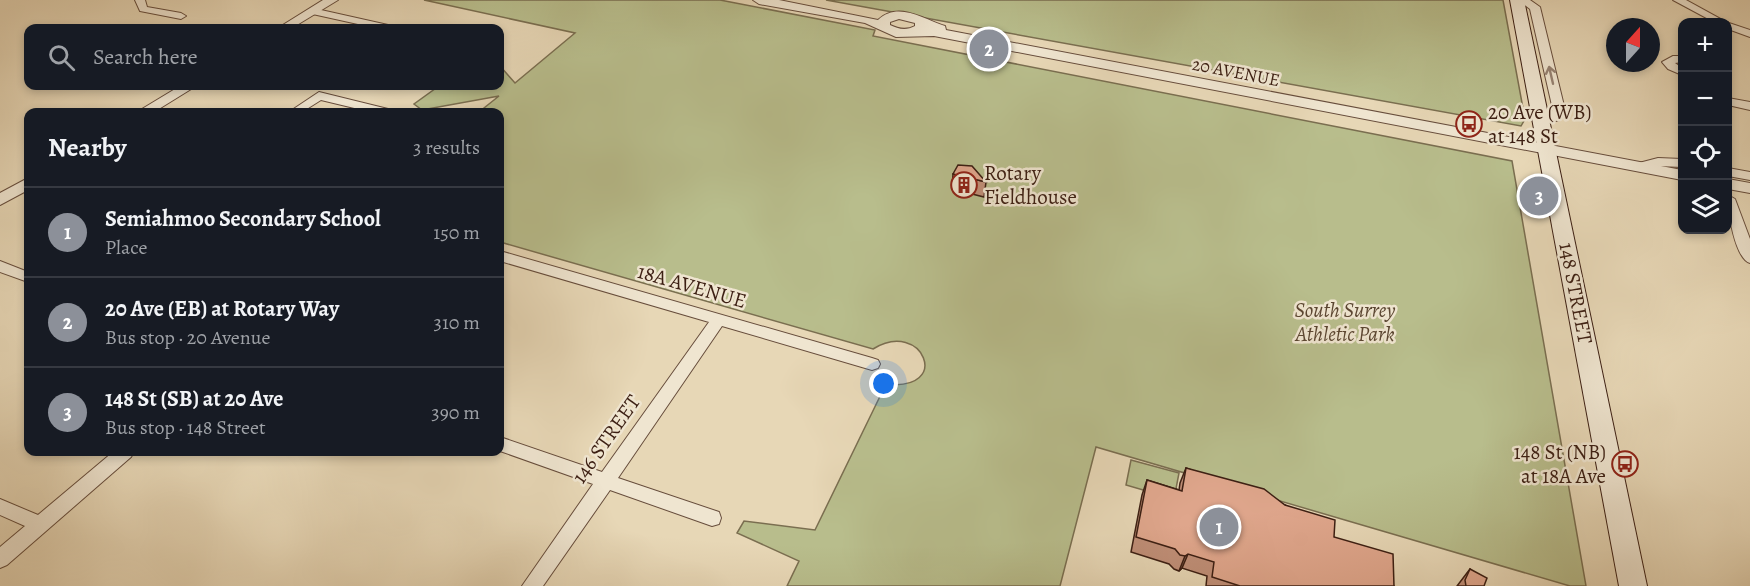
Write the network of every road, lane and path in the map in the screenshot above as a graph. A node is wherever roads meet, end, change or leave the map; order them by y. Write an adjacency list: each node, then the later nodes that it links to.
1 (140, 0): 10 (street)
2 (332, 0): 8 (street)
3 (759, 0): 14 (street)
4 (774, 0): 9 (street)
5 (1517, 0): 26 (main road, 148 STREET)
6 (1523, 0): 26 (street, one-way to 6)
7 (1678, 0): 11 (street)
8 (312, 11): 12 (street); 13 (street)
9 (895, 15): 14 (street); 15 (street)
10 (181, 16)
11 (1713, 18)
12 (291, 24)
13 (369, 24)
14 (884, 26): 15 (street)
15 (919, 26): 27 (street, 20 AVENUE)
16 (1732, 27): 17 (street)
17 (1750, 34)
18 (1678, 59): 19 (street)
19 (1678, 70)
20 (182, 90): 23 (street)
21 (1732, 103): 22 (street)
22 (1750, 106)
23 (151, 108)
24 (301, 108): 25 (street)
25 (368, 108)
26 (1542, 120): 27 (main road, 148 STREET)
27 (1548, 149): 29 (street, 20 AVENUE); 51 (main road, 148 STREET)
28 (1678, 163): 29 (street, 20 AVENUE)
29 (1640, 167): 31 (street, 20 AVENUE)
30 (1732, 173): 32 (street)
31 (1678, 174)
32 (1750, 176)
33 (24, 185): 36 (street)
34 (1732, 185): 35 (street)
35 (1750, 188)
36 (0, 200)
37 (1732, 210): 39 (street)
38 (504, 257): 42 (street, 18A AVENUE)
39 (1750, 258)
40 (0, 266): 41 (street)
41 (24, 275)
42 (719, 319): 43 (street, 18A AVENUE); 46 (street, 146 STREET)
43 (872, 364)
44 (504, 445): 46 (street)
45 (120, 456): 49 (street)
46 (604, 482): 48 (street); 52 (street, 146 STREET)
47 (0, 507): 49 (street)
48 (712, 518)
49 (40, 524): 50 (street)
50 (0, 559)
51 (1636, 585)
52 (532, 586)

